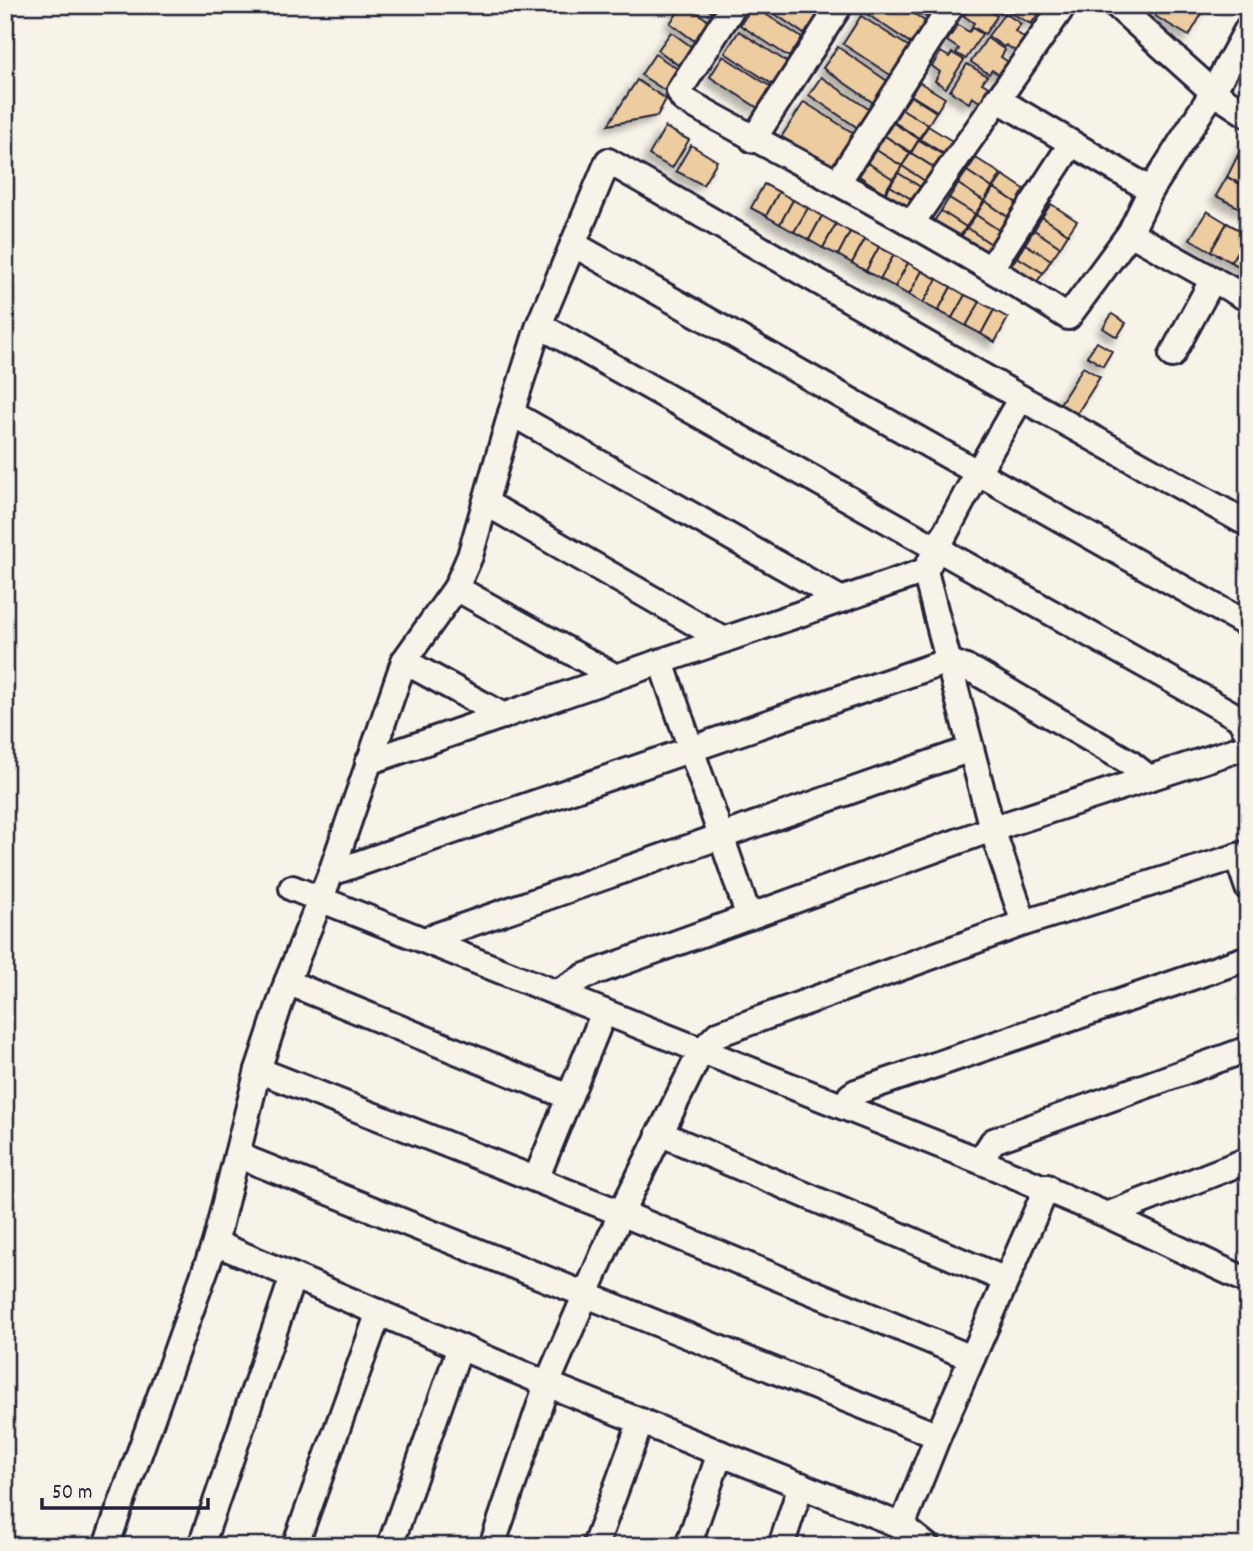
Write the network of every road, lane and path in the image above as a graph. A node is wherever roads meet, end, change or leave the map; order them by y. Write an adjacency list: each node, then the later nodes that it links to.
1 (734, 5): 10 (street)
2 (840, 5): 10 (street)
3 (952, 5): 12 (street)
4 (1064, 5): 8 (street)
5 (1116, 5): 7 (street)
6 (1248, 28): 7 (street)
7 (1213, 92): 9 (street); 13 (street)
8 (997, 99): 11 (street); 14 (street)
9 (1248, 115)
10 (753, 140): 12 (street)
11 (1071, 144): 13 (street); 17 (street)
12 (838, 183): 14 (street)
13 (1151, 190): 15 (street)
14 (911, 224): 17 (street)
15 (1130, 233): 17 (street); 18 (street)
16 (573, 244): 20 (street); 22 (street); 24 (street)
17 (991, 268)
18 (1213, 279): 19 (street); 21 (street)
19 (1248, 299)
20 (539, 325): 23 (street); 27 (street)
21 (1172, 355)
22 (1021, 398): 24 (street); 26 (street)
23 (511, 413): 25 (street); 30 (street)
24 (978, 472): 27 (street); 31 (street)
25 (486, 503): 29 (street); 32 (street)
26 (1248, 524)
27 (937, 549): 28 (street); 38 (street)
28 (925, 572): 30 (street); 34 (street)
29 (456, 588): 33 (street); 36 (street)
30 (842, 600): 32 (street)
31 (1248, 625)
32 (724, 640): 35 (street)
33 (404, 661): 37 (street); 42 (street)
34 (948, 661): 40 (street); 41 (street); 43 (street)
35 (661, 662): 36 (street); 41 (street)
36 (616, 677): 37 (street)
37 (504, 716): 42 (street)
38 (1248, 733)
39 (1248, 746): 43 (street)
40 (971, 749): 44 (street); 45 (street)
41 (691, 750): 45 (street); 47 (street)
42 (368, 762): 47 (street)
43 (1149, 778): 44 (street)
44 (992, 828): 51 (street); 52 (street)
45 (721, 836): 51 (street); 53 (street)
46 (1242, 854): 49 (street); 52 (street)
47 (331, 873): 50 (street)
48 (292, 888): 50 (street)
49 (1248, 888)
50 (321, 900): 53 (street); 55 (street)
51 (748, 917): 56 (street)
52 (1024, 923): 59 (street)
53 (424, 940): 56 (street)
54 (1248, 958): 62 (street)
55 (287, 982): 60 (street); 61 (street)
56 (556, 993): 57 (street)
57 (604, 1012): 59 (street); 61 (street)
58 (1248, 1049): 65 (street)
59 (701, 1051): 62 (street); 63 (street)
60 (258, 1070): 64 (street); 67 (street)
61 (569, 1097): 67 (street)
62 (845, 1107): 65 (street)
63 (659, 1133): 69 (street); 73 (street)
64 (237, 1155): 71 (street); 75 (street)
65 (980, 1160): 68 (street)
66 (1245, 1166): 70 (street)
67 (536, 1179): 69 (street)
68 (1047, 1187): 70 (street); 73 (street)
69 (621, 1213): 75 (street); 78 (street)
70 (1107, 1215): 74 (street)
71 (215, 1243): 72 (street); 85 (street)
72 (293, 1276): 76 (street); 86 (street)
73 (1006, 1280): 78 (street)
74 (1248, 1281)
75 (585, 1295): 79 (street); 81 (street)
76 (379, 1312): 77 (street); 87 (street)
77 (460, 1347): 79 (street); 88 (street)
78 (972, 1358): 81 (street)
79 (547, 1384): 80 (street); 89 (street)
80 (641, 1421): 82 (street); 90 (street)
81 (938, 1436): 84 (street)
82 (720, 1453): 83 (street); 91 (street)
83 (801, 1485): 84 (street); 92 (street)
84 (902, 1526): 93 (street)
85 (106, 1546)
86 (201, 1546)
87 (295, 1546)
88 (390, 1546)
89 (492, 1546)
90 (596, 1546)
91 (688, 1546)
92 (780, 1546)
93 (927, 1546)

